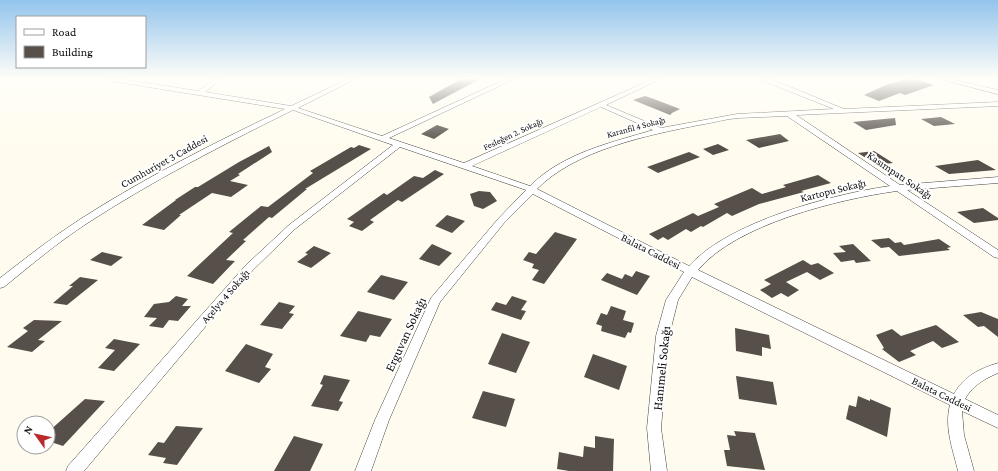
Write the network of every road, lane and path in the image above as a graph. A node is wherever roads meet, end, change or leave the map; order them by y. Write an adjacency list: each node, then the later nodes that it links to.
1 (249, 101): 8 (street, Balata Caddesi)
2 (307, 101): 8 (street, Cumhuriyet 3 Caddesi)
3 (463, 101): 12 (street)
4 (606, 101): 6 (street, Fesleğen 2. Sokağı)
5 (820, 101): 9 (street)
6 (599, 104): 11 (street); 14 (street, Fesleğen 2. Sokağı)
7 (998, 104): 9 (street, Karanfil 4 Sokağı)
8 (293, 108): 12 (street, Balata Caddesi); 20 (street, Cumhuriyet 3 Caddesi)
9 (843, 111): 10 (street, Karanfil 4 Sokağı)
10 (789, 114): 11 (street, Karanfil 4 Sokağı); 16 (street, Kasımpatı Sokağı)
11 (660, 130): 17 (street, Karanfil 4 Sokağı)
12 (383, 138): 13 (street, Balata Caddesi)
13 (399, 144): 14 (street, Balata Caddesi); 24 (street, Açelya 4 Sokağı)
14 (465, 166): 17 (street, Balata Caddesi)
15 (998, 180): 16 (street, Kartopu Sokağı)
16 (898, 188): 18 (street, Kasımpatı Sokağı); 19 (street, Kartopu Sokağı)
17 (531, 189): 19 (street, Balata Caddesi); 25 (street, Erguvan Sokağı)
18 (998, 255)
19 (690, 271): 22 (street, Balata Caddesi); 26 (street, Hanımeli Sokağı)
20 (0, 284)
21 (998, 368): 22 (street)
22 (957, 401): 23 (street, Balata Caddesi); 27 (street)
23 (998, 422)
24 (74, 471)
25 (363, 471)
26 (659, 471)
27 (966, 471)

